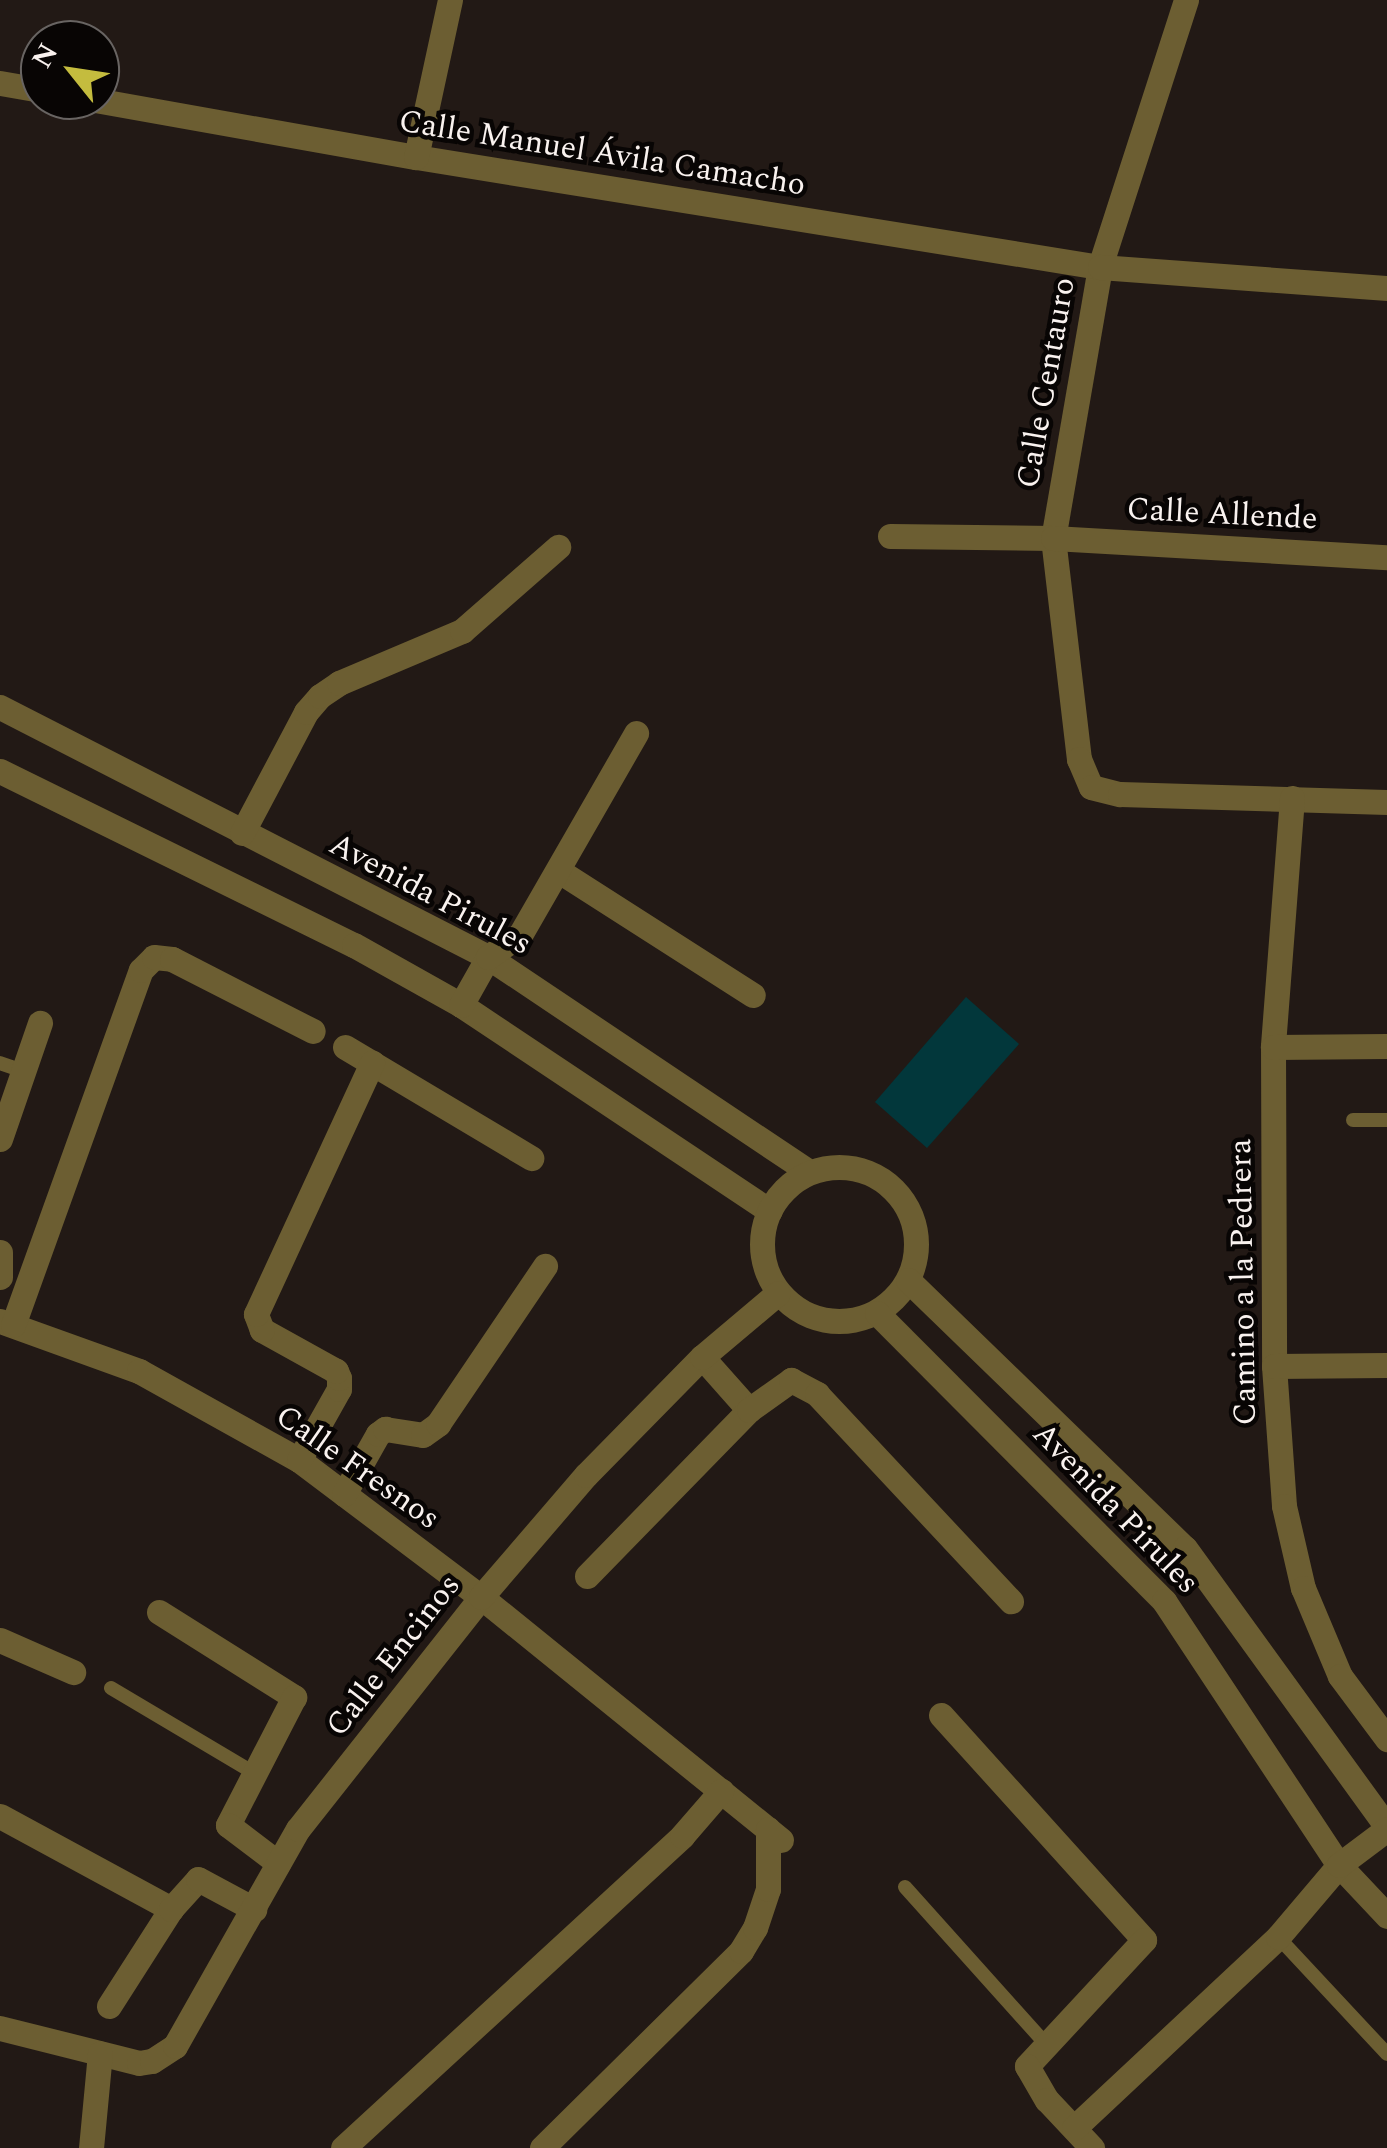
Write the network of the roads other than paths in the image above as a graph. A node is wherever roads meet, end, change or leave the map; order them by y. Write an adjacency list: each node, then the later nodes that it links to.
1 (450, 0): 4 (street)
2 (1186, 0): 5 (street, Calle Centauro)
3 (120, 104): 4 (street, Calle Manuel Ávila Camacho)
4 (416, 157): 5 (street, Calle Manuel Ávila Camacho)
5 (1100, 267): 6 (street, Calle Manuel Ávila Camacho); 8 (street, Calle Centauro)
6 (1387, 288)
7 (890, 536): 8 (street, Calle Allende)
8 (1053, 538): 10 (street, Calle Allende); 14 (street, Calle Centauro)
9 (558, 548): 16 (street)
10 (1387, 557)
11 (0, 707): 16 (street, Avenida Pirules)
12 (636, 733): 17 (street)
13 (0, 771): 20 (street)
14 (1292, 798): 15 (street); 25 (street, Camino a la Pedrera)
15 (1387, 802)
16 (242, 833): 18 (street, Avenida Pirules)
17 (558, 870): 18 (street); 19 (street)
18 (488, 957): 20 (street); 32 (street, Avenida Pirules)
19 (753, 995)
20 (461, 1004): 33 (street)
21 (40, 1024): 27 (street)
22 (312, 1031): 40 (street)
23 (1387, 1046): 25 (street)
24 (345, 1047): 26 (street)
25 (1273, 1047): 43 (street, Camino a la Pedrera)
26 (372, 1062): 31 (street); 45 (street)
27 (12, 1067): 30 (street)
28 (1353, 1120): 29 (lane)
29 (1387, 1120)
30 (0, 1139)
31 (531, 1158)
32 (810, 1172): 33 (street); 37 (street)
33 (770, 1211): 38 (street)
34 (0, 1252): 36 (street)
35 (545, 1266): 46 (street)
36 (0, 1277)
37 (908, 1280): 39 (street); 59 (street, Avenida Pirules)
38 (778, 1293): 39 (street); 41 (street, Calle Encinos)
39 (877, 1312): 61 (street, Avenida Pirules)
40 (7, 1323): 45 (street, Calle Fresnos)
41 (702, 1356): 44 (street); 48 (street, Calle Encinos)
42 (1387, 1365): 43 (street)
43 (1274, 1366): 55 (street, Camino a la Pedrera)
44 (749, 1410): 47 (street); 49 (street)
45 (299, 1460): 46 (street, Calle Fresnos)
46 (344, 1494): 48 (street, Calle Fresnos)
47 (587, 1576)
48 (482, 1597): 57 (street, Calle Fresnos); 60 (street, Calle Encinos)
49 (1012, 1601)
50 (158, 1612): 56 (street)
51 (0, 1640): 52 (street)
52 (72, 1672)
53 (111, 1688): 56 (lane)
54 (941, 1715): 69 (street)
55 (1387, 1740)
56 (254, 1772): 60 (street)
57 (722, 1791): 74 (street); 75 (street, Calle Fresnos)
58 (0, 1816): 63 (street)
59 (1387, 1828): 61 (street)
60 (278, 1863): 64 (street, Calle Encinos)
61 (1340, 1865): 65 (street, Avenida Pirules); 66 (street)
62 (904, 1887): 69 (lane)
63 (171, 1909): 64 (street); 67 (street)
64 (254, 1909): 70 (street, Calle Encinos)
65 (1387, 1916)
66 (1278, 1937): 71 (lane); 72 (street)
67 (109, 2006)
68 (0, 2028): 70 (street, Calle Encinos)
69 (1046, 2044): 72 (street)
70 (100, 2053): 73 (street)
71 (1387, 2054)
72 (1074, 2128): 76 (street)
73 (91, 2148)
74 (343, 2148)
75 (542, 2148)
76 (1092, 2148)

